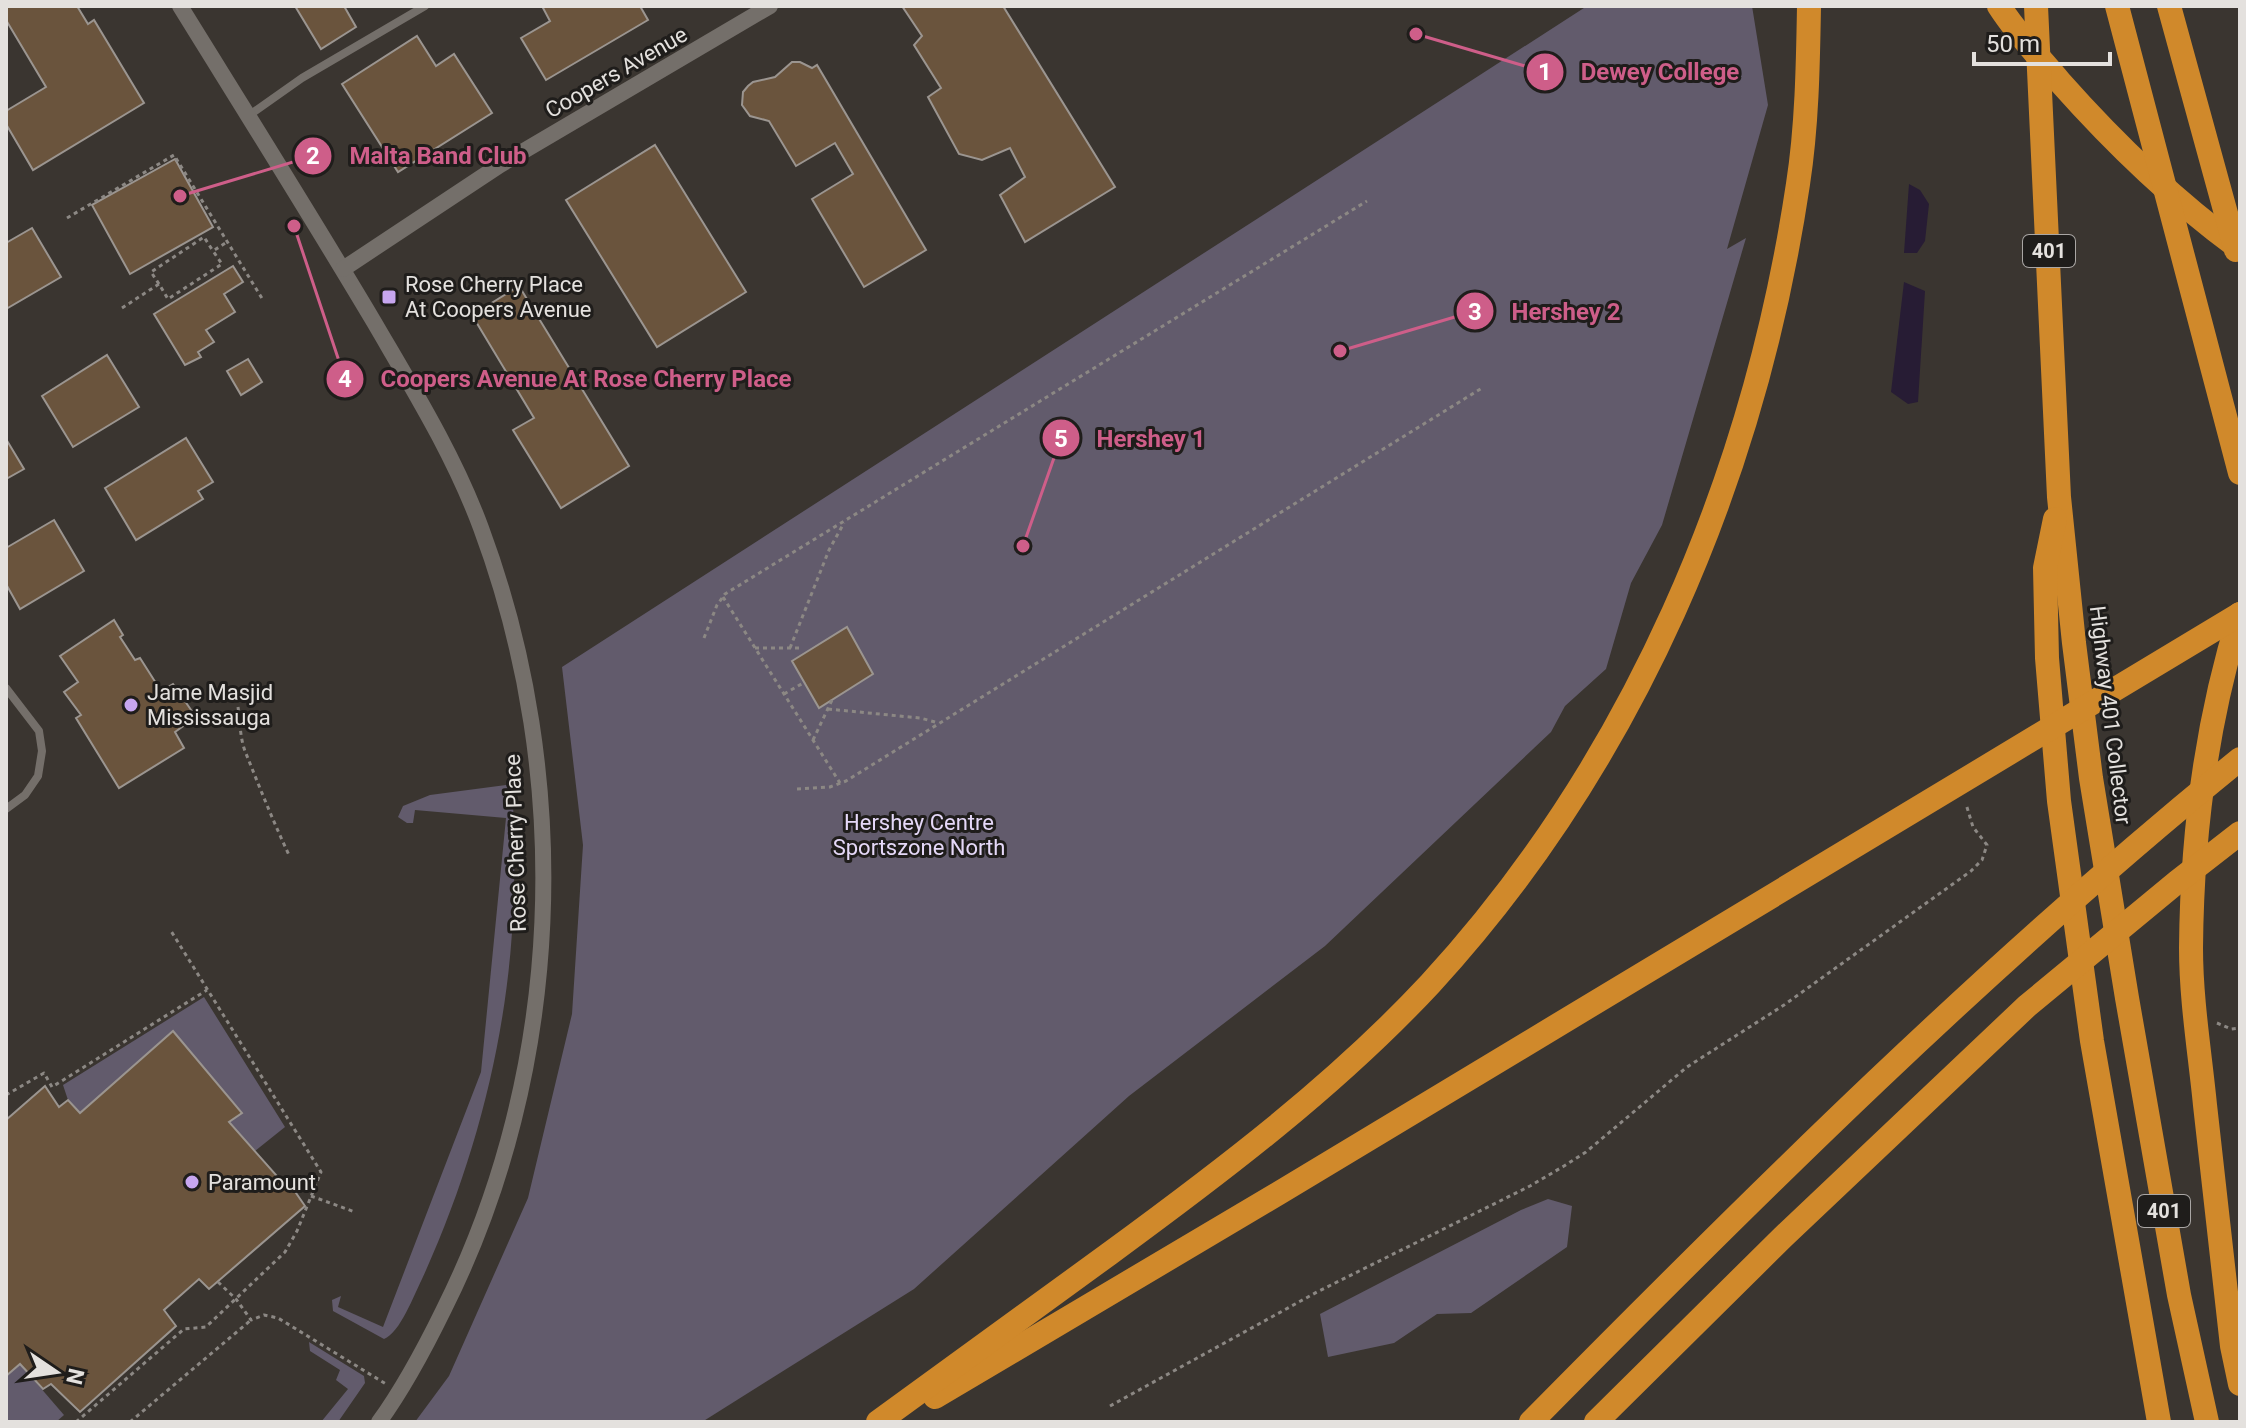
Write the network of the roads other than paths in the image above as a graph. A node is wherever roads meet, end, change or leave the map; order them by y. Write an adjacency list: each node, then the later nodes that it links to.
1 (180, 6): 9 (street)
2 (425, 6): 9 (lane)
3 (770, 6): 12 (street, Coopers Avenue)
4 (1809, 6): 22 (highway)
5 (1999, 6): 10 (highway)
6 (2036, 6): 14 (highway, Highway 401 Collector / 401)
7 (2117, 6): 13 (highway)
8 (2169, 6): 11 (highway)
9 (247, 116): 12 (street)
10 (2240, 249)
11 (2240, 264)
12 (343, 269): 21 (street, Rose Cherry Place)
13 (2240, 473)
14 (2059, 497): 26 (highway); 27 (highway, Highway 401 Collector / 401)
15 (2240, 614): 20 (highway); 23 (highway)
16 (6, 688): 18 (lane)
17 (2240, 759): 24 (highway)
18 (6, 809)
19 (2240, 833): 25 (highway)
20 (2240, 1384)
21 (379, 1422)
22 (878, 1422)
23 (893, 1422)
24 (1531, 1422)
25 (1596, 1422)
26 (2159, 1422)
27 (2207, 1422)

